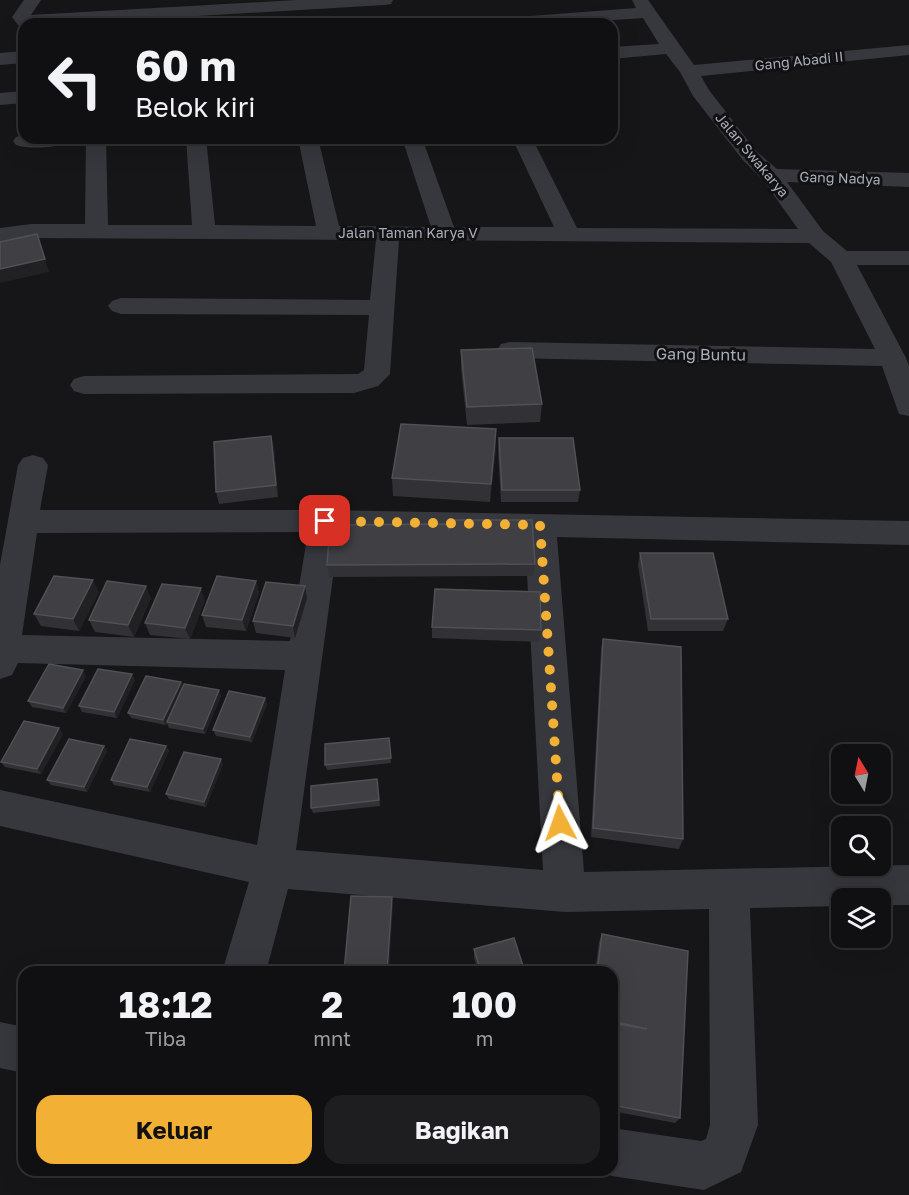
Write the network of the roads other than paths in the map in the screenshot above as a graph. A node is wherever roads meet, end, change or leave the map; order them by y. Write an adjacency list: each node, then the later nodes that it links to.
1 (33, 0): 5 (street)
2 (385, 0): 3 (street)
3 (341, 2): 6 (street); 7 (street)
4 (643, 6): 8 (street); 9 (street, Jalan Swakarya)
5 (22, 18)
6 (99, 18)
7 (344, 18)
8 (541, 18)
9 (671, 48): 11 (street); 14 (street, Jalan Swakarya)
10 (909, 50): 14 (street, Gang Abadi II)
11 (618, 52)
12 (18, 58): 13 (street)
13 (0, 59)
14 (689, 71): 22 (street, Jalan Swakarya)
15 (18, 98): 16 (street)
16 (0, 99)
17 (96, 144): 24 (street)
18 (197, 144): 25 (street)
19 (309, 144): 26 (street)
20 (414, 144): 28 (street)
21 (525, 144): 29 (street)
22 (771, 175): 23 (street, Gang Nadya); 31 (street, Jalan Swakarya)
23 (909, 180)
24 (97, 232): 25 (street, Jalan Taman Karya V); 30 (street, Jalan Taman Karya V)
25 (204, 233): 26 (street, Jalan Taman Karya V)
26 (329, 233): 27 (street, Jalan Taman Karya V)
27 (387, 233): 28 (street, Jalan Taman Karya V); 35 (street)
28 (445, 234): 29 (street, Jalan Taman Karya V)
29 (569, 234): 31 (street, Jalan Taman Karya V)
30 (0, 235)
31 (815, 236): 32 (street, Jalan Swakarya)
32 (841, 258): 33 (street); 37 (street, Jalan Swakarya)
33 (909, 258)
34 (121, 306): 35 (street)
35 (381, 308): 38 (street)
36 (510, 350): 37 (street, Gang Buntu)
37 (893, 358): 39 (street, Jalan Swakarya)
38 (84, 385)
39 (909, 407)
40 (33, 465): 42 (street)
41 (325, 521): 42 (street); 43 (street); 45 (street)
42 (23, 522): 46 (street)
43 (540, 525): 44 (street); 51 (street)
44 (909, 533)
45 (305, 656): 46 (street); 48 (street)
46 (2, 657)
47 (0, 808): 48 (street)
48 (273, 867): 51 (street); 52 (street)
49 (909, 885): 50 (street)
50 (729, 888): 51 (street); 55 (street)
51 (565, 892)
52 (246, 966)
53 (0, 1045): 54 (street)
54 (18, 1049)
55 (618, 1153)

